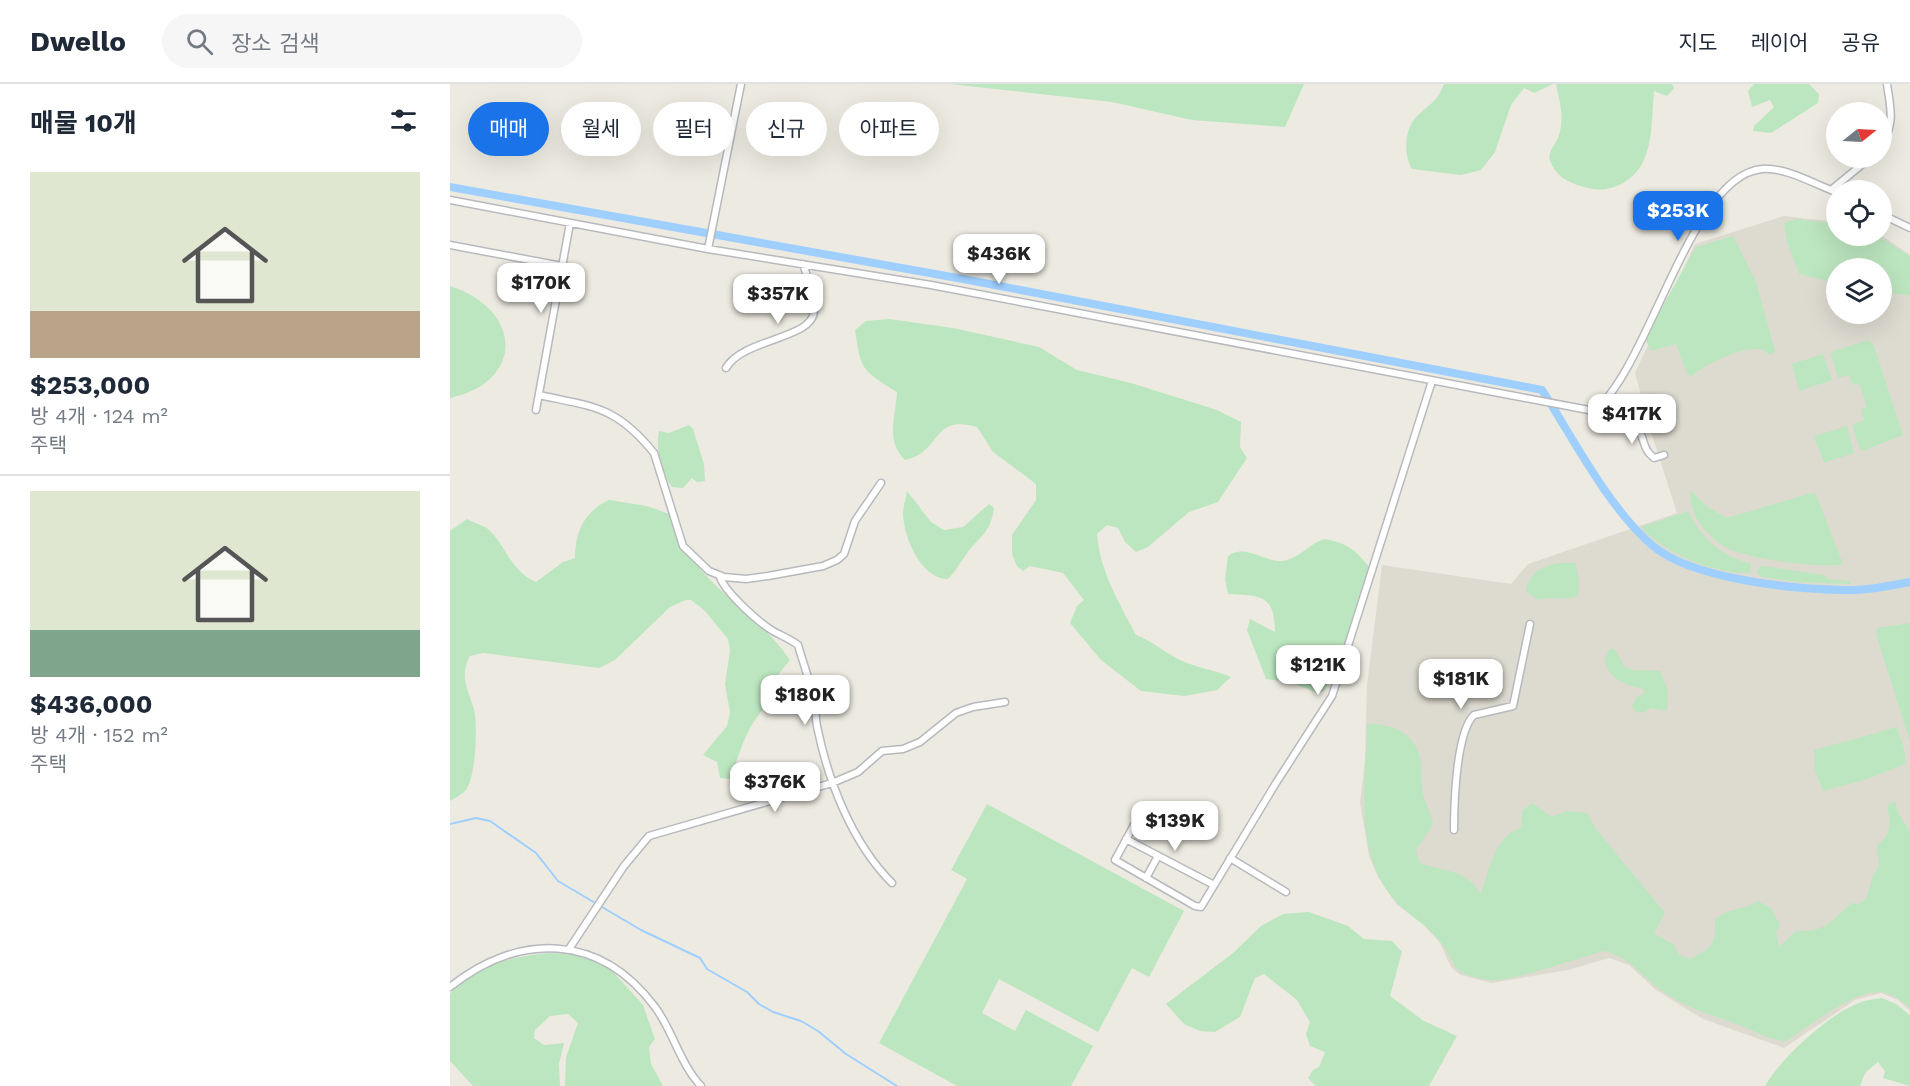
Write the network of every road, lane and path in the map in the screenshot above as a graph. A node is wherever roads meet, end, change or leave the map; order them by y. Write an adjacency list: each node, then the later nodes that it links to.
1 (741, 84): 12 (street)
2 (1887, 84): 3 (street)
3 (1890, 102)
4 (1859, 168): 5 (street)
5 (1846, 180)
6 (1826, 188): 19 (street)
7 (450, 200): 9 (street)
8 (1892, 219): 10 (street)
9 (570, 223): 12 (street); 14 (street)
10 (1910, 228)
11 (450, 245): 14 (street)
12 (708, 247): 13 (street)
13 (803, 264): 15 (street); 16 (street)
14 (562, 266): 17 (street)
15 (726, 368)
16 (1432, 381): 19 (street); 30 (street)
17 (539, 395): 18 (street); 22 (street)
18 (536, 410)
19 (1594, 411): 20 (street)
20 (1664, 455)
21 (881, 483): 22 (street)
22 (720, 577): 25 (street)
23 (1530, 624): 27 (street)
24 (1005, 702): 25 (street)
25 (832, 783): 32 (street); 35 (street)
26 (1134, 825): 28 (street)
27 (1454, 830)
28 (1126, 839): 29 (street); 31 (street)
29 (1158, 856): 31 (street); 33 (street)
30 (1230, 858): 33 (street); 34 (street)
31 (1146, 878): 33 (street)
32 (892, 883)
33 (1214, 885)
34 (1286, 892)
35 (569, 950): 36 (street); 37 (street)
36 (450, 987)
37 (701, 1086)

